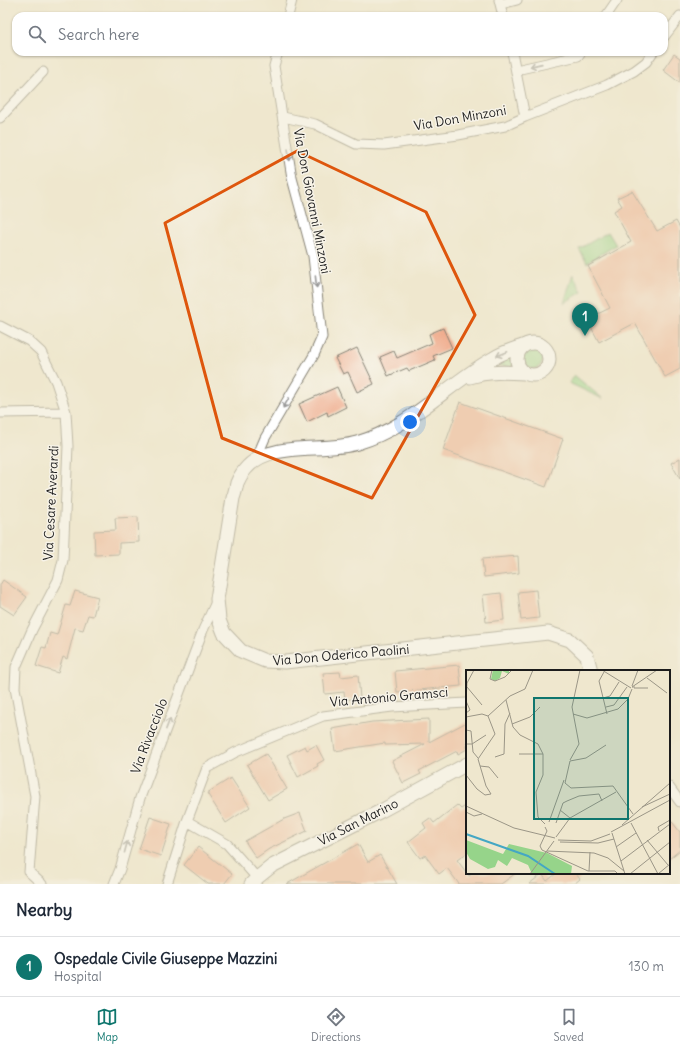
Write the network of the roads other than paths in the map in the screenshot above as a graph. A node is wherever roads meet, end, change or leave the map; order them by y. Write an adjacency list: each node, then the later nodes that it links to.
1 (292, 0): 5 (street)
2 (517, 0): 4 (street)
3 (617, 0): 7 (street)
4 (500, 2): 6 (street)
5 (289, 12)
6 (502, 12)
7 (609, 12)
8 (680, 16): 9 (street)
9 (668, 32)
10 (277, 56): 16 (street, Via Don Giovanni Minzoni)
11 (513, 56): 14 (street)
12 (578, 56): 14 (street, one-way to 14)
13 (650, 56): 17 (street, Via Don Minzoni)
14 (516, 70): 17 (street)
15 (43, 72): 18 (street)
16 (283, 117): 17 (street, Via Don Minzoni); 25 (street, Via Don Giovanni Minzoni, one-way to 25)
17 (525, 117)
18 (0, 118)
19 (0, 326): 23 (street, Via Cesare Averardi)
20 (525, 345): 21 (street); 21 (street); 22 (street, Via Don Oderico Paolini, one-way to 22)
21 (525, 373): 22 (street)
22 (459, 381): 25 (street, Via Don Oderico Paolini)
23 (66, 412): 24 (street); 34 (street, Via Cesare Averardi)
24 (0, 413)
25 (256, 459): 26 (street, Via Don Oderico Paolini)
26 (217, 600): 27 (street, Via Don Oderico Paolini); 35 (street, Via Rivacciolo, one-way to 26)
27 (591, 670)
28 (466, 703): 32 (street, Via Antonio Gramsci)
29 (466, 765): 33 (street, Via San Marino)
30 (670, 788): 31 (street)
31 (680, 802)
32 (187, 821): 33 (street); 36 (street, Via Antonio Gramsci)
33 (254, 881)
34 (42, 884)
35 (114, 884)
36 (167, 884)

